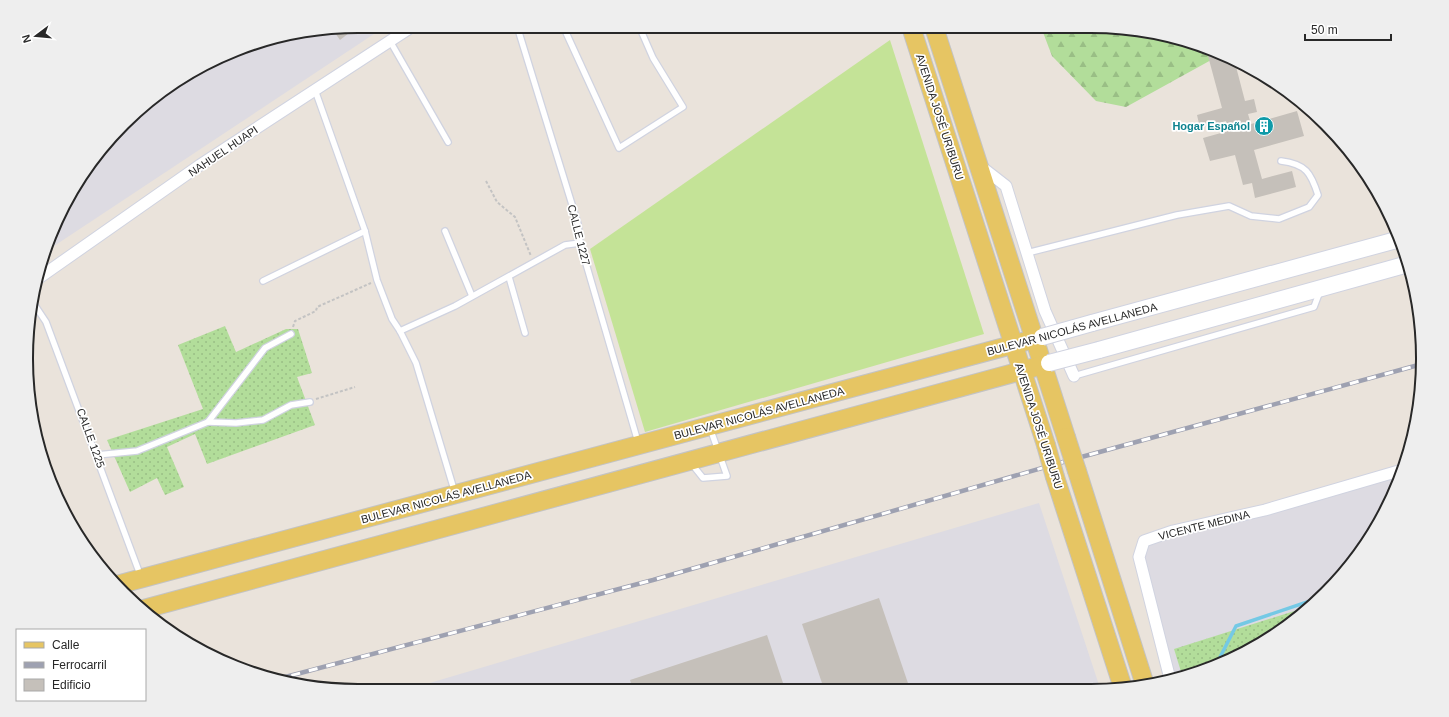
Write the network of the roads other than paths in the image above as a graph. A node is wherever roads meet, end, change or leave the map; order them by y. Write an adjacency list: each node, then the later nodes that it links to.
1 (402, 33): 7 (street, NAHUEL HUAPI)
2 (519, 33): 15 (lane, CALLE 1227)
3 (566, 33): 4 (lane)
4 (643, 33)
5 (913, 33): 28 (main road, AVENIDA JOSÉ URIBURU)
6 (936, 33): 11 (main road, AVENIDA JOSÉ URIBURU)
7 (390, 41): 8 (street, NAHUEL HUAPI); 9 (lane)
8 (315, 90): 12 (lane); 18 (street, NAHUEL HUAPI)
9 (448, 142)
10 (1281, 161): 16 (lane)
11 (978, 165): 16 (street); 27 (main road, AVENIDA JOSÉ URIBURU)
12 (365, 231): 20 (lane); 24 (lane)
13 (445, 231): 22 (lane)
14 (1394, 241): 27 (main road, BULEVAR NICOLÁS AVELLANEDA, bridge)
15 (580, 243): 19 (lane); 35 (lane, CALLE 1227)
16 (1027, 253): 31 (street)
17 (1402, 266): 21 (main road)
18 (44, 274)
19 (509, 276): 22 (lane); 25 (lane)
20 (263, 281)
21 (1321, 289): 29 (main road, bridge); 31 (lane)
22 (472, 296): 24 (lane)
23 (37, 309): 37 (lane, CALLE 1225)
24 (400, 331): 39 (lane)
25 (525, 333)
26 (291, 334): 33 (lane)
27 (1038, 338): 28 (main road, BULEVAR NICOLÁS AVELLANEDA); 29 (main road, AVENIDA JOSÉ URIBURU)
28 (1014, 345): 30 (main road, AVENIDA JOSÉ URIBURU); 34 (main road, BULEVAR NICOLÁS AVELLANEDA)
29 (1046, 364): 30 (main road); 44 (main road, AVENIDA JOSÉ URIBURU, bridge)
30 (1022, 371): 36 (main road); 45 (main road, AVENIDA JOSÉ URIBURU, bridge)
31 (1074, 376)
32 (310, 402): 33 (lane)
33 (208, 422): 37 (lane)
34 (710, 427): 35 (main road, BULEVAR NICOLÁS AVELLANEDA); 36 (lane)
35 (638, 446): 39 (main road, BULEVAR NICOLÁS AVELLANEDA)
36 (718, 454): 42 (main road)
37 (97, 455): 40 (lane, CALLE 1225)
38 (1395, 472): 43 (street, VICENTE MEDINA)
39 (455, 495): 40 (main road, BULEVAR NICOLÁS AVELLANEDA)
40 (142, 579): 41 (main road, BULEVAR NICOLÁS AVELLANEDA)
41 (123, 584)
42 (149, 608)
43 (1169, 674)
44 (1143, 680)
45 (1121, 682)

